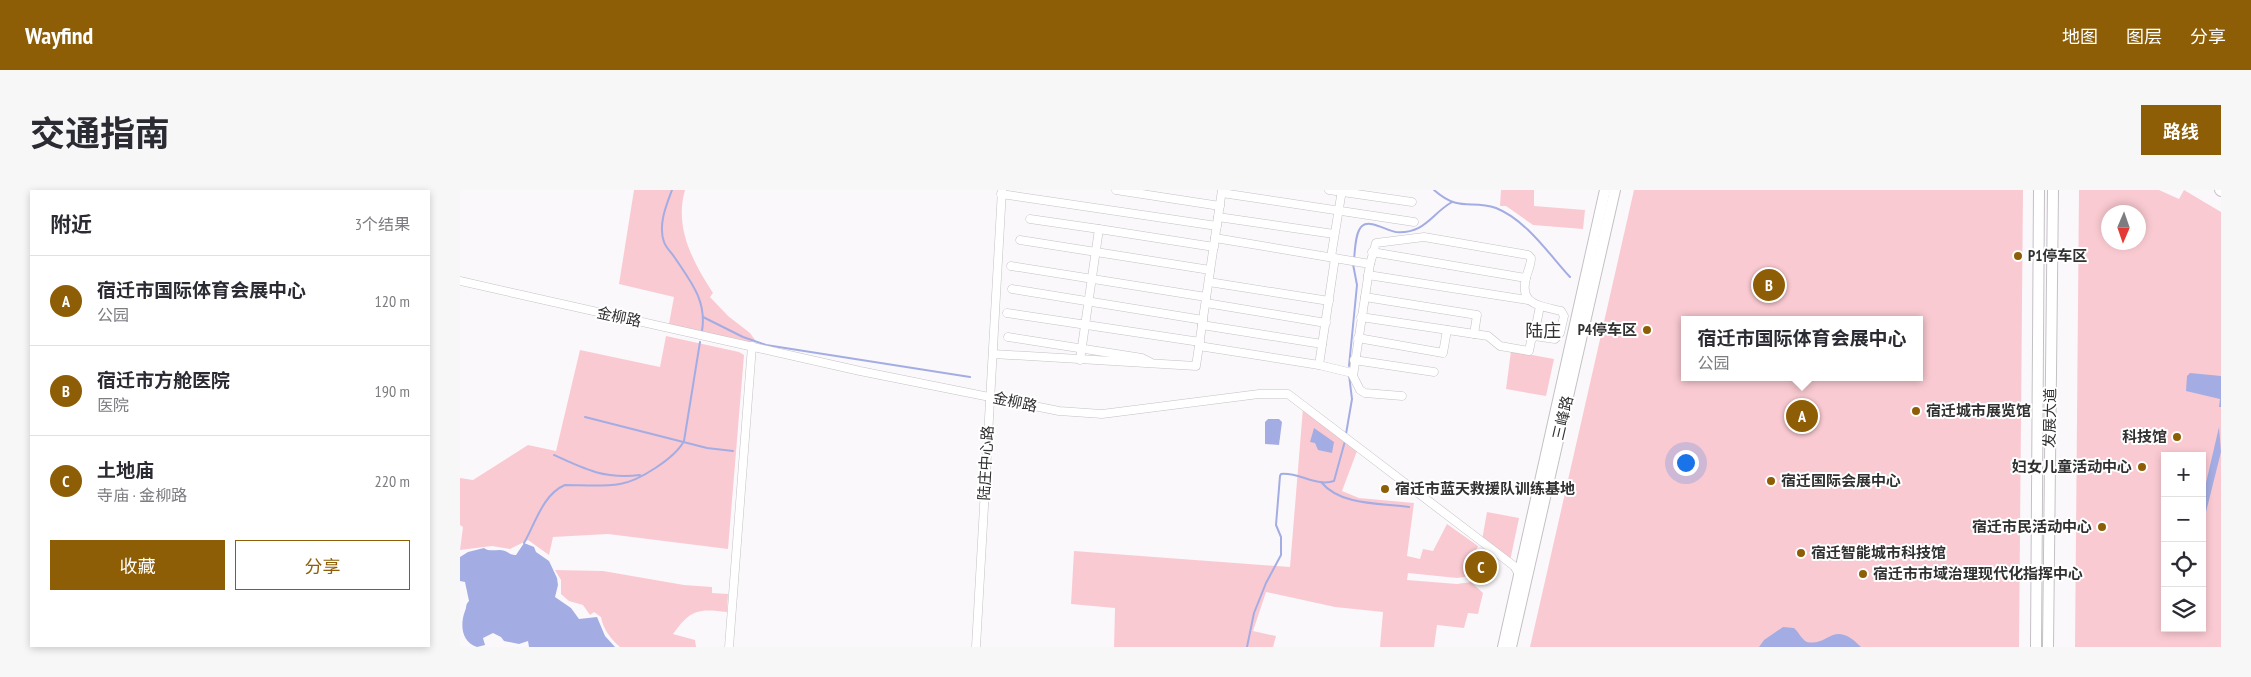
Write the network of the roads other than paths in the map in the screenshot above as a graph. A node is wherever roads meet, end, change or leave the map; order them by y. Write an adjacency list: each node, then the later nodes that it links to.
1 (1116, 190): 11 (street)
2 (1329, 190): 7 (street)
3 (1605, 190): 44 (main road, 三峰路)
4 (1615, 190): 44 (main road, 三峰路)
5 (2038, 190): 70 (main road, 发展大道)
6 (2055, 190): 71 (main road, 发展大道)
7 (1342, 191): 10 (street); 12 (street)
8 (1002, 192): 16 (street); 56 (street, 陆庄中心路)
9 (1222, 192): 11 (street); 12 (street)
10 (1412, 202)
11 (1220, 206): 13 (street)
12 (1338, 210): 15 (street); 18 (street)
13 (1218, 217): 16 (street); 18 (street)
14 (1030, 219): 17 (street)
15 (1414, 222)
16 (1217, 226): 19 (street)
17 (1099, 230): 21 (street); 22 (street)
18 (1334, 234): 24 (street)
19 (1215, 238): 21 (street); 24 (street)
20 (1020, 240): 22 (street)
21 (1214, 247): 27 (street)
22 (1096, 252): 27 (street); 29 (street)
23 (1372, 252): 25 (street); 30 (street); 30 (street)
24 (1333, 258): 25 (street); 37 (street)
25 (1370, 264): 28 (street)
26 (1011, 266): 29 (street)
27 (1210, 270): 32 (street)
28 (1368, 275): 34 (street); 36 (street)
29 (1092, 278): 35 (street); 38 (street)
30 (1526, 278): 36 (street)
31 (460, 281): 54 (street, 金柳路)
32 (1209, 282): 35 (street); 37 (street)
33 (1012, 290): 38 (street)
34 (1365, 297): 41 (street); 48 (street)
35 (1206, 300): 42 (street); 45 (street)
36 (1528, 300): 39 (street)
37 (1329, 301): 45 (street)
38 (1088, 302): 42 (street); 46 (street)
39 (1540, 306): 43 (street); 49 (street)
40 (1007, 313): 46 (street)
41 (1361, 317): 47 (street); 51 (street)
42 (1203, 322): 52 (street); 53 (street)
43 (1563, 322): 44 (street); 49 (street)
44 (1580, 322): 65 (main road, 三峰路); 69 (main road, 三峰路)
45 (1326, 323): 53 (street)
46 (1085, 325): 52 (street); 55 (street)
47 (1447, 330): 48 (street); 51 (street)
48 (1474, 334): 49 (street)
49 (1534, 336)
50 (1008, 337): 55 (street)
51 (1358, 338): 58 (street)
52 (1199, 344): 59 (street); 60 (street)
53 (1322, 344): 60 (street)
54 (752, 346): 63 (street, 金柳路); 66 (street)
55 (1081, 349): 57 (street); 59 (street)
56 (993, 354): 57 (street); 63 (street, 陆庄中心路)
57 (1080, 360): 59 (street)
58 (1354, 360): 61 (street); 62 (street)
59 (1151, 364)
60 (1319, 365): 62 (street)
61 (1434, 372)
62 (1352, 373): 64 (street)
63 (990, 396): 65 (street, 金柳路); 67 (street, 陆庄中心路)
64 (1402, 396)
65 (1519, 574): 68 (main road, 三峰路)
66 (729, 647)
67 (976, 647)
68 (1503, 647)
69 (1511, 647)
70 (2036, 647)
71 (2048, 647)

